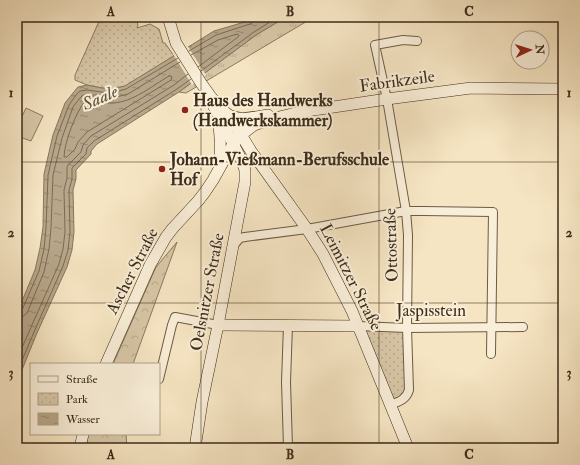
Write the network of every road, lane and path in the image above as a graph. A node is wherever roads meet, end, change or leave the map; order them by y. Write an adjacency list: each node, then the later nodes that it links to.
1 (168, 17): 5 (street)
2 (417, 41): 4 (street, Ottostraße)
3 (563, 89): 4 (street, Fabrikzeile)
4 (387, 99): 6 (street, Fabrikzeile); 10 (street, Ottostraße)
5 (219, 109): 6 (street); 7 (street, Leimitzer Straße); 8 (street, Oelsnitzer Straße); 9 (street, Ascher Straße)
6 (300, 112): 7 (street, Fabrikzeile)
7 (241, 135): 8 (street, Fabrikzeile); 11 (street, Leimitzer Straße)
8 (233, 144): 9 (street, Ascher Straße); 12 (street, Oelsnitzer Straße)
9 (213, 180): 20 (street, Ascher Straße)
10 (406, 211): 11 (street); 16 (street); 18 (street, Ottostraße)
11 (308, 229): 12 (street); 15 (street, Leimitzer Straße)
12 (234, 245): 13 (street, Oelsnitzer Straße)
13 (218, 325): 14 (street, Jaspisstein); 21 (street); 26 (street, Oelsnitzer Straße)
14 (288, 325): 15 (street, Jaspisstein); 24 (street)
15 (358, 326): 18 (street, Jaspisstein); 22 (street, Leimitzer Straße)
16 (492, 327): 17 (street, Jaspisstein); 18 (street, Jaspisstein); 19 (street)
17 (523, 327)
18 (407, 328): 22 (street, Ottostraße)
19 (491, 354)
20 (106, 363)
21 (160, 375)
22 (390, 405): 28 (street, Leimitzer Straße)
23 (83, 435): 25 (street)
24 (288, 446): 27 (street); 28 (street)
25 (80, 448)
26 (195, 448)
27 (239, 448)
28 (407, 448): 29 (street)
29 (416, 448)

